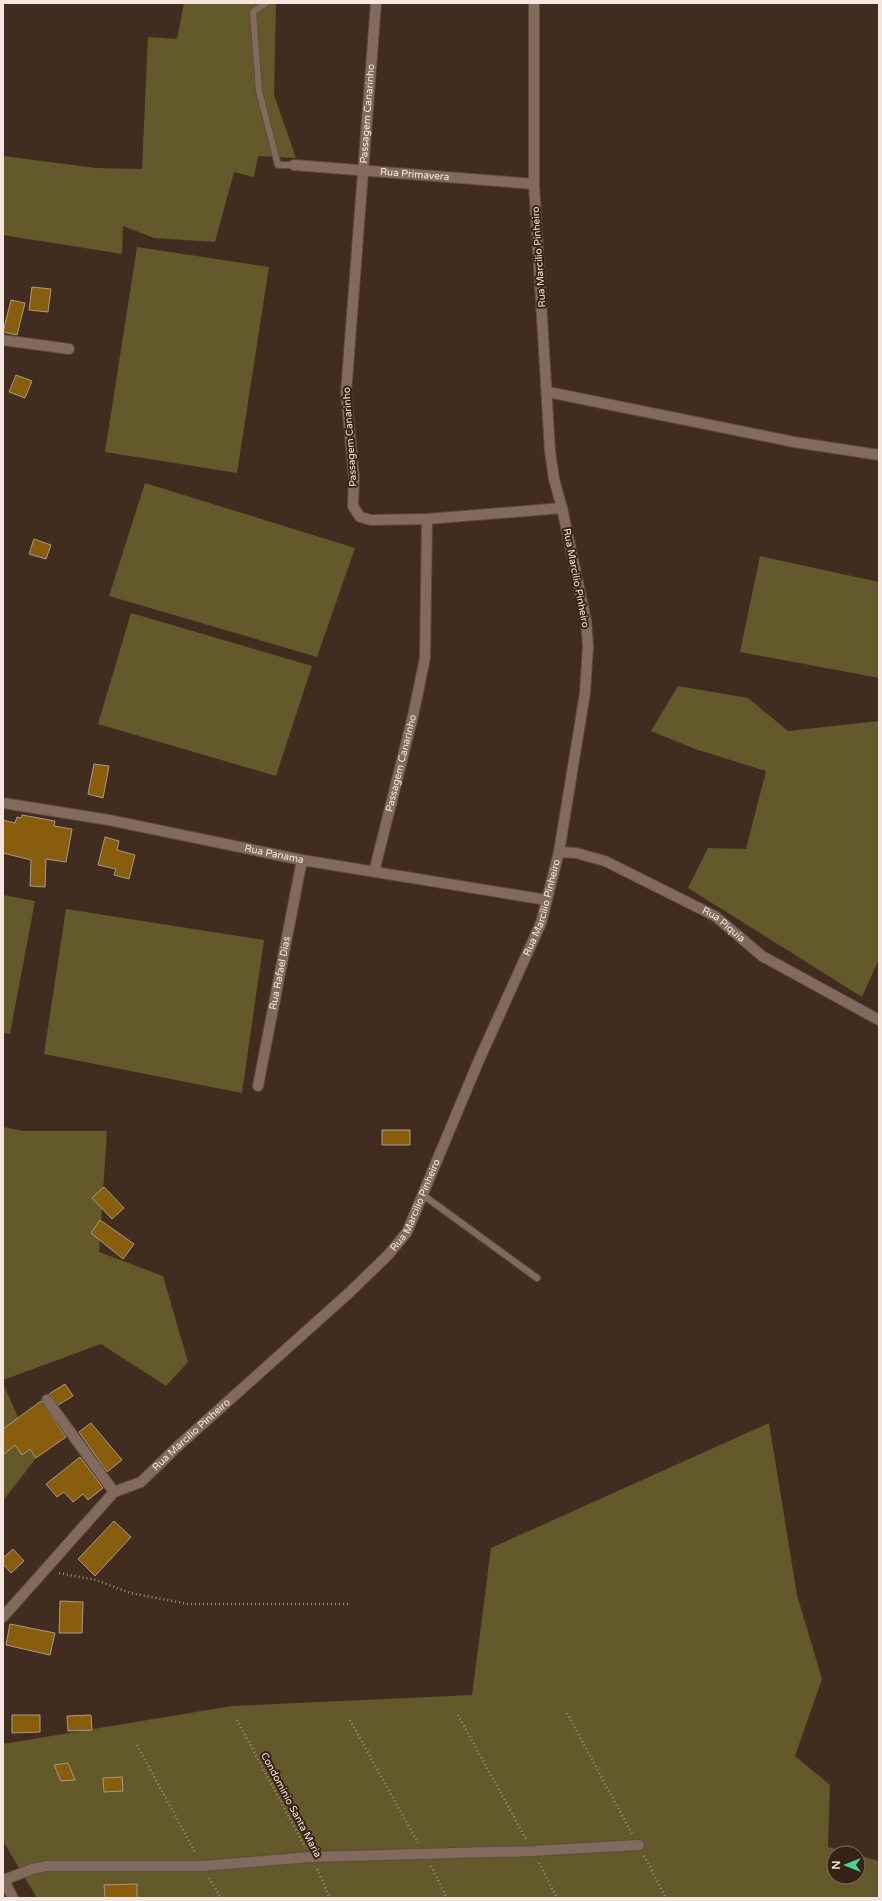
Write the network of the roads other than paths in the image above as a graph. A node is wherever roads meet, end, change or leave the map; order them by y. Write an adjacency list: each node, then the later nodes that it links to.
1 (266, 3): 4 (lane)
2 (376, 3): 5 (street, Passagem Canarinho)
3 (534, 3): 6 (street, Rua Marcilio Pinheiro)
4 (294, 165): 5 (street, Rua Primavera)
5 (363, 169): 6 (street, Rua Primavera); 12 (street, Passagem Canarinho)
6 (534, 184): 9 (street, Rua Marcilio Pinheiro)
7 (3, 340): 8 (street)
8 (69, 349)
9 (548, 392): 10 (street); 11 (street, Rua Marcilio Pinheiro)
10 (879, 455)
11 (562, 508): 12 (street); 14 (street, Rua Marcilio Pinheiro)
12 (427, 519): 16 (street, Passagem Canarinho)
13 (3, 803): 15 (street, Rua Panama)
14 (558, 852): 17 (street, Rua Marcilio Pinheiro); 18 (street, Rua Piquia)
15 (302, 860): 16 (street, Rua Panama); 19 (street, Rua Rafael Dias)
16 (374, 872): 17 (street, Rua Panama)
17 (547, 900): 20 (street, Rua Marcilio Pinheiro)
18 (879, 1020)
19 (258, 1086)
20 (423, 1195): 21 (lane); 23 (street, Rua Marcilio Pinheiro)
21 (537, 1278)
22 (47, 1400): 23 (street)
23 (114, 1492): 24 (street, Rua Marcilio Pinheiro)
24 (3, 1617)
25 (639, 1845): 26 (street)
26 (3, 1880): 27 (street)
27 (13, 1898)

